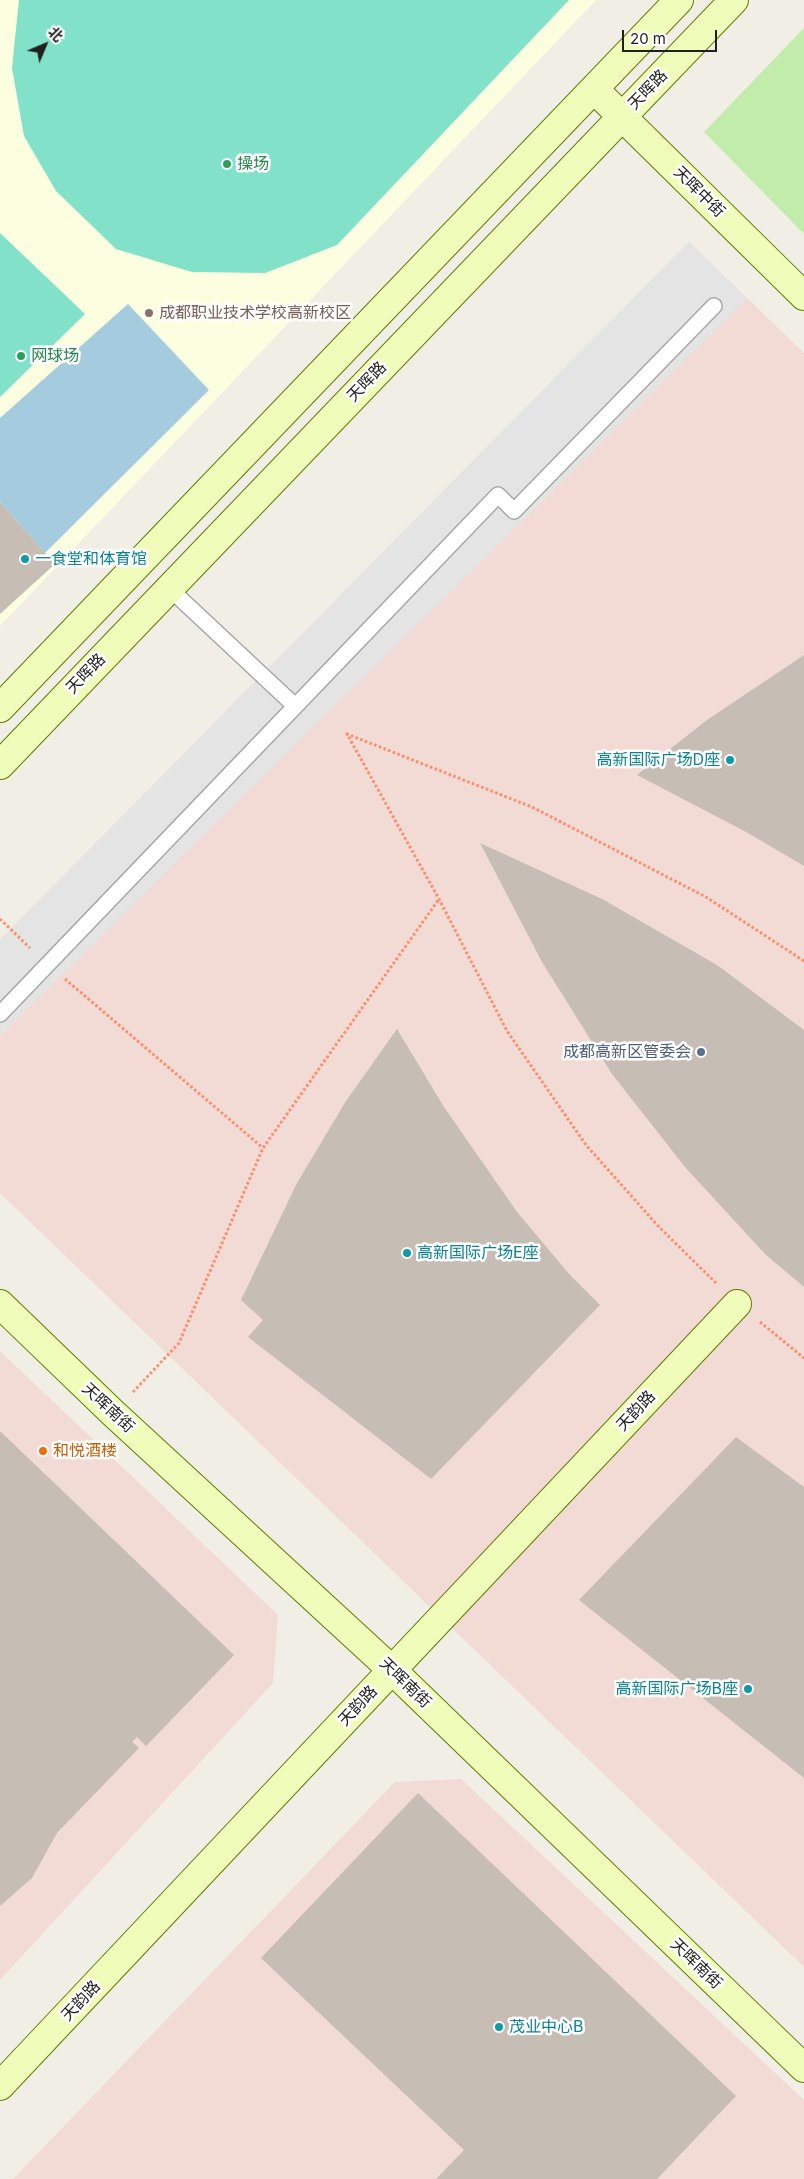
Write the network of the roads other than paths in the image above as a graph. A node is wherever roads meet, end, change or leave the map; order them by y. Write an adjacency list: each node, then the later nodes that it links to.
1 (679, 0): 3 (street)
2 (734, 0): 4 (street, 天晖路)
3 (594, 89): 4 (street, 天晖中街); 9 (street)
4 (623, 116): 5 (street, 天晖中街); 7 (street, 天晖路)
5 (804, 296)
6 (714, 306): 8 (lane)
7 (169, 588): 8 (lane); 10 (street, 天晖路)
8 (294, 705): 11 (lane)
9 (0, 708)
10 (0, 765)
11 (0, 1014)
12 (0, 1304): 14 (street, 天晖南街)
13 (737, 1304): 14 (street, 天韵路)
14 (392, 1670): 15 (street, 天晖南街); 16 (street, 天韵路)
15 (804, 2068)
16 (0, 2086)

